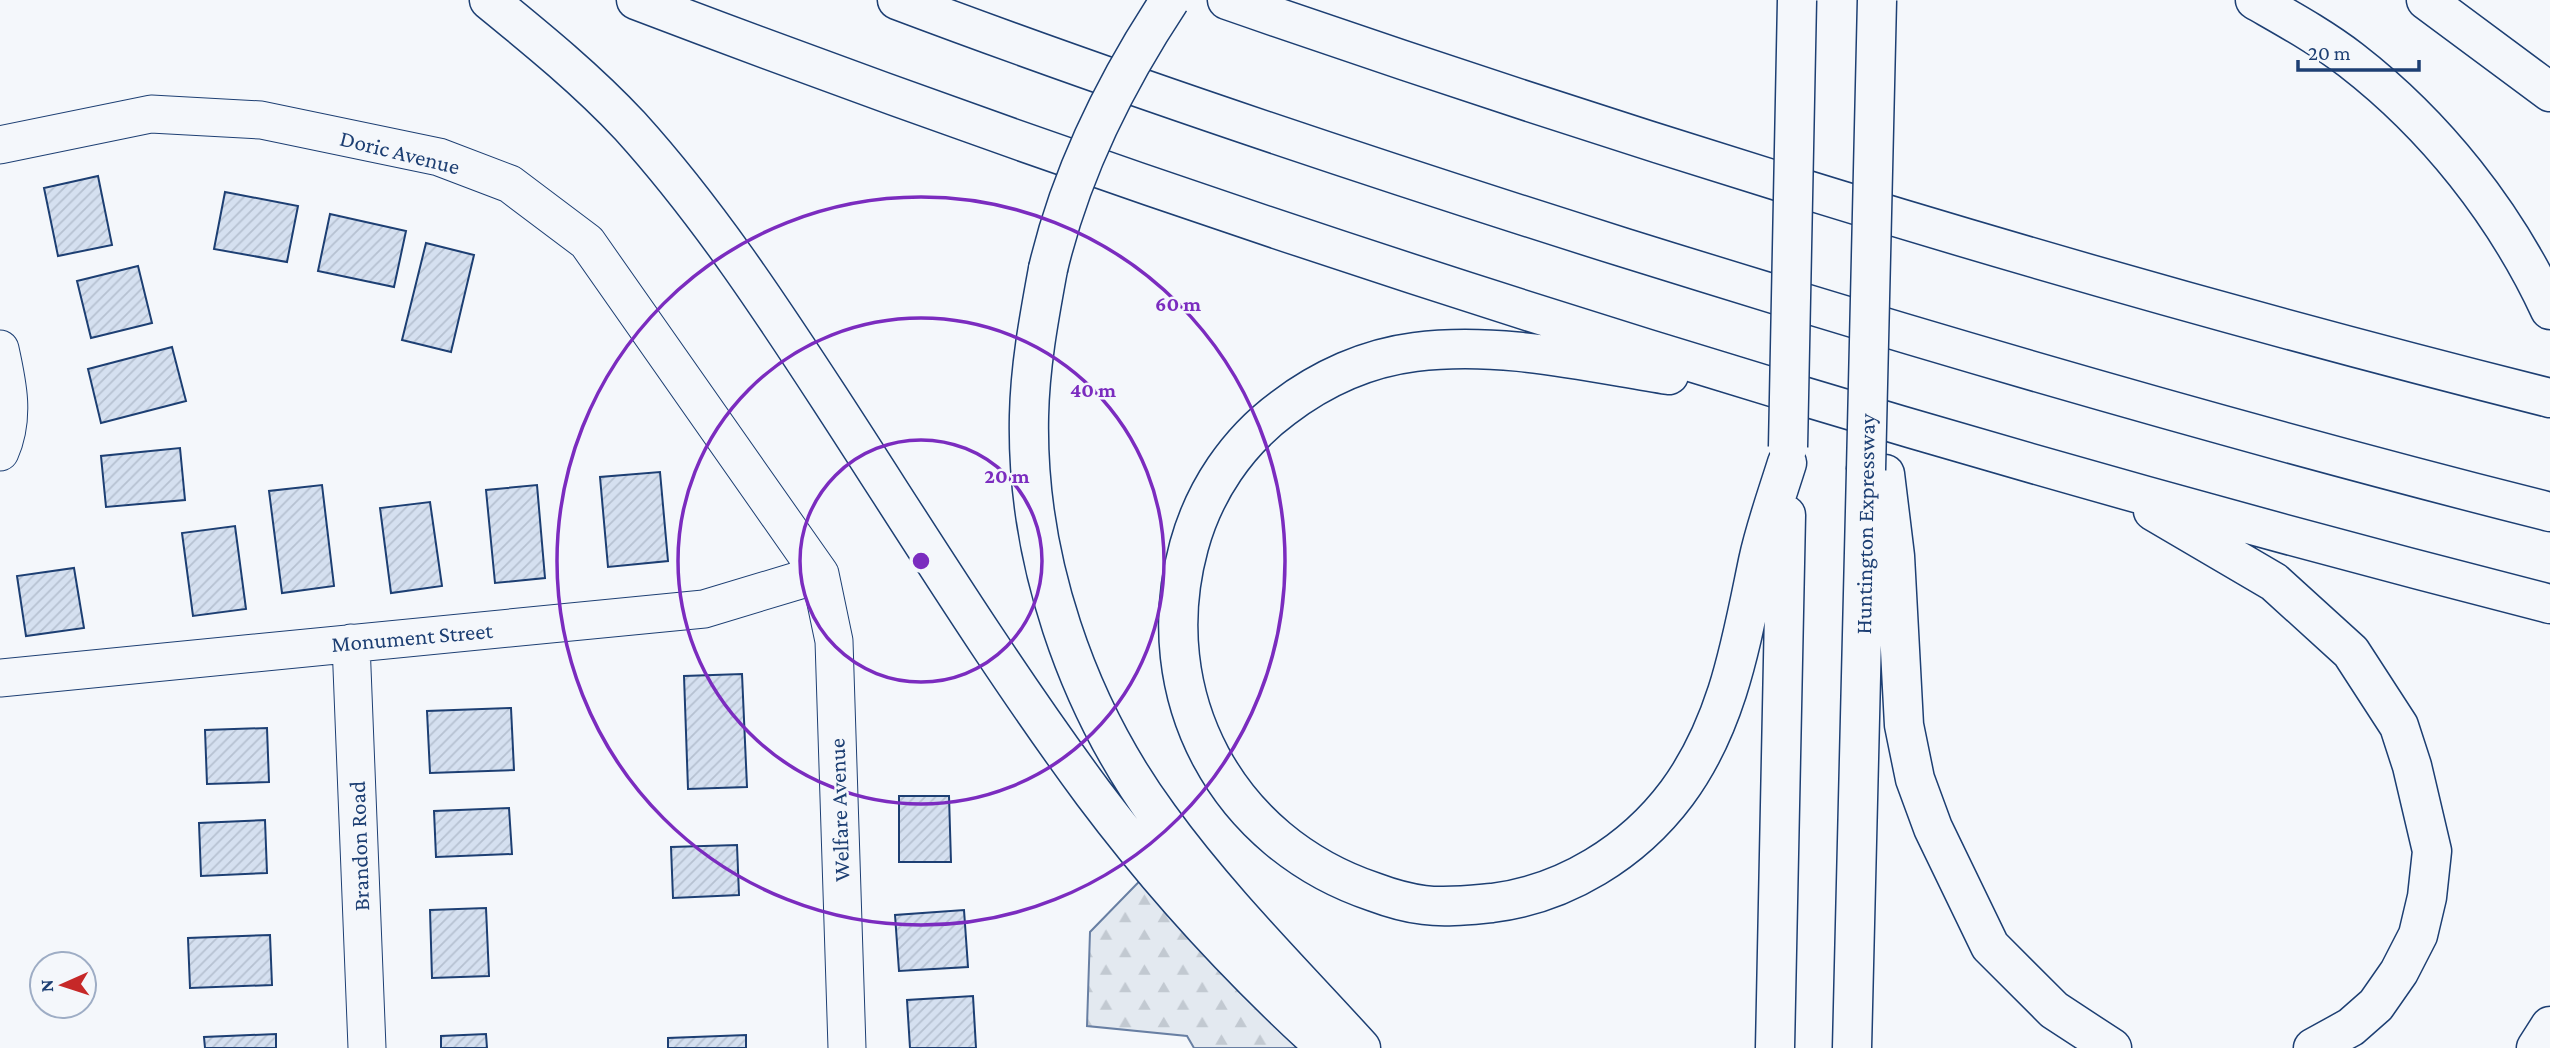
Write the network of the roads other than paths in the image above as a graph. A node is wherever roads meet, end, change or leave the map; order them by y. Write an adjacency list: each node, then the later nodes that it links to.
1 (489, 0): 28 (highway)
2 (636, 0): 15 (highway)
3 (897, 0): 20 (highway)
4 (1170, 0): 29 (highway, bridge)
5 (1227, 0): 14 (highway)
6 (1797, 0): 17 (highway, bridge)
7 (1877, 0): 18 (highway, Huntington Expressway, bridge)
8 (2255, 0): 12 (highway)
9 (2426, 0): 10 (highway)
10 (2550, 92)
11 (0, 145): 21 (street, Doric Avenue)
12 (2550, 310)
13 (0, 349): 16 (street)
14 (2550, 398)
15 (1814, 400): 17 (highway); 19 (highway)
16 (0, 452)
17 (1787, 455): 30 (highway)
18 (1876, 472): 31 (highway, Huntington Expressway); 32 (highway)
19 (2106, 484): 22 (highway); 33 (highway)
20 (2550, 512)
21 (820, 574): 23 (street, Monument Street); 27 (street, Welfare Avenue)
22 (2550, 604)
23 (351, 643): 24 (street, Monument Street); 26 (street, Brandon Road)
24 (0, 678)
25 (2550, 1026): 34 (highway)
26 (367, 1048)
27 (846, 1048)
28 (1326, 1048)
29 (1361, 1048)
30 (1775, 1048)
31 (1852, 1048)
32 (2112, 1048)
33 (2313, 1048)
34 (2536, 1048)

